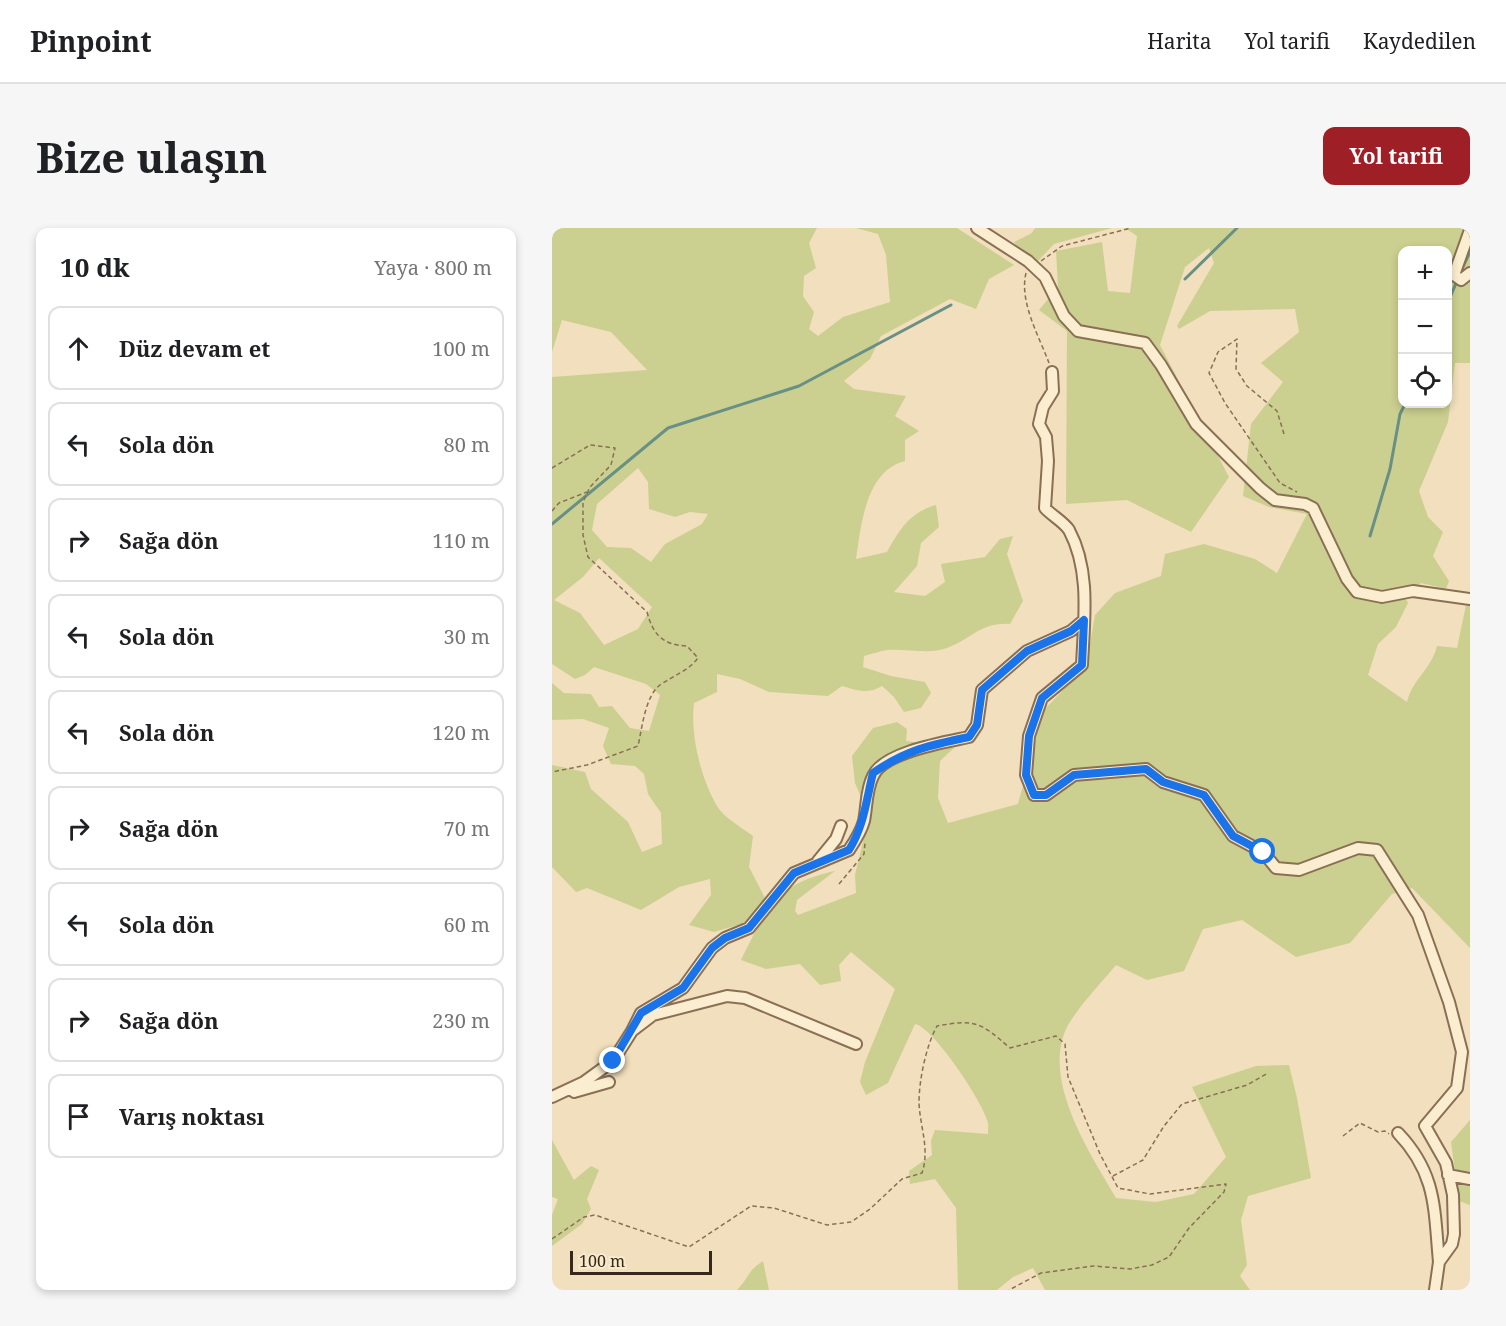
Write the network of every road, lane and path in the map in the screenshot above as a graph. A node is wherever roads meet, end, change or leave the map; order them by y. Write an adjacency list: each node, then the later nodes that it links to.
1 (977, 228): 10 (street)
2 (1470, 230): 3 (street)
3 (1470, 273)
4 (1052, 372): 11 (street)
5 (1284, 434): 8 (path)
6 (552, 468): 7 (path)
7 (588, 492): 9 (path); 12 (path)
8 (1299, 493)
9 (552, 511)
10 (1470, 599)
11 (1084, 620): 14 (street); 25 (street)
12 (552, 772)
13 (841, 826): 15 (street)
14 (861, 828): 15 (street); 16 (path)
15 (816, 864): 17 (street)
16 (839, 884)
17 (632, 1031): 18 (street); 21 (street)
18 (856, 1044)
19 (1268, 1073): 26 (path)
20 (609, 1082): 21 (street)
21 (565, 1093): 22 (street)
22 (552, 1096)
23 (1396, 1135): 24 (path); 29 (street)
24 (1343, 1136)
25 (1449, 1175): 27 (street); 29 (street)
26 (1112, 1177): 28 (path); 30 (path)
27 (1470, 1179)
28 (552, 1239)
29 (1439, 1262): 31 (street)
30 (1009, 1290)
31 (1435, 1290)

